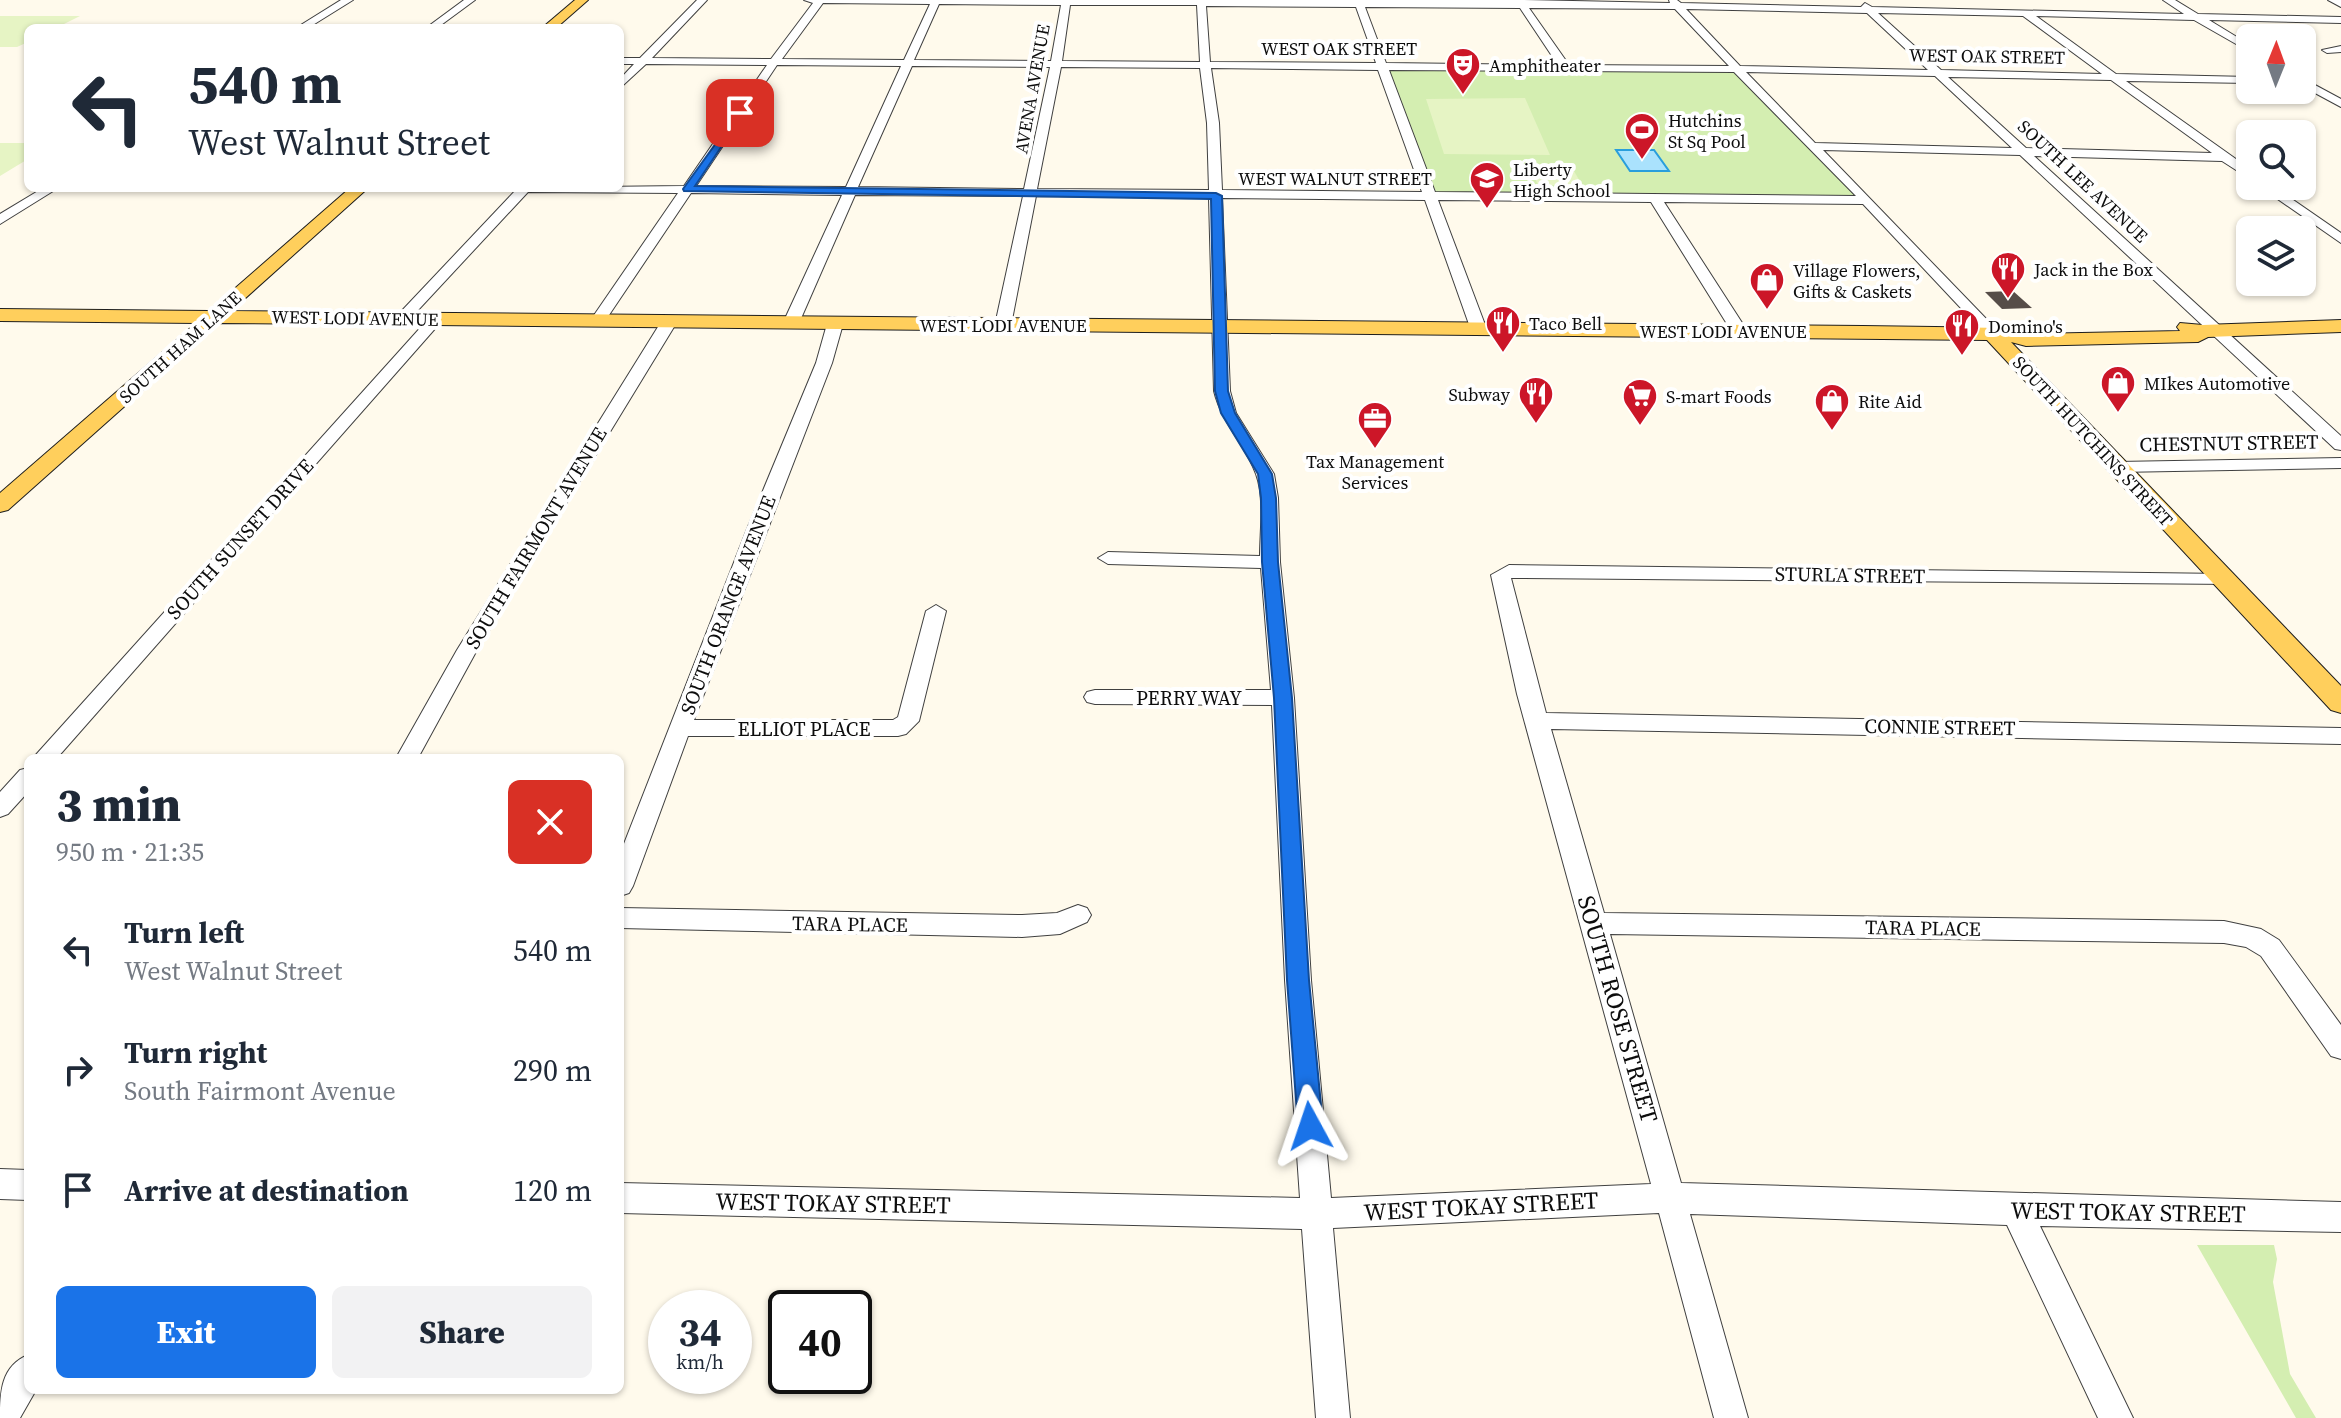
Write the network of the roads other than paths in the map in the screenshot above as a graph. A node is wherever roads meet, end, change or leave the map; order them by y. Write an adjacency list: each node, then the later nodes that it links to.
1 (348, 0): 21 (street)
2 (470, 0): 22 (street)
3 (582, 0): 23 (main road)
4 (702, 0): 28 (street)
5 (809, 0): 6 (street)
6 (820, 0): 7 (street); 29 (street)
7 (935, 0): 11 (street); 30 (street)
8 (1858, 0): 17 (street, SOUTH LEE AVENUE)
9 (2168, 0): 19 (street)
10 (2333, 0): 16 (street)
11 (1066, 1): 14 (street); 31 (street, AVENA AVENUE)
12 (1359, 2): 13 (street); 14 (street); 33 (street)
13 (1521, 2): 15 (street); 34 (street)
14 (1201, 3): 32 (street)
15 (1675, 3): 17 (street); 35 (street, SOUTH HUTCHINS STREET)
16 (2341, 4)
17 (1870, 10): 18 (street); 36 (street, SOUTH LEE AVENUE)
18 (2026, 14): 19 (street); 37 (street)
19 (2197, 17): 20 (street); 24 (street)
20 (2341, 20)
21 (308, 24)
22 (437, 24)
23 (553, 24)
24 (2236, 41)
25 (2341, 49): 26 (street)
26 (2327, 50)
27 (624, 61): 28 (street, WEST OAK STREET)
28 (642, 61): 29 (street, WEST OAK STREET); 39 (street)
29 (774, 62): 30 (street, WEST OAK STREET); 49 (street)
30 (908, 63): 31 (street, WEST OAK STREET); 50 (street)
31 (1056, 64): 32 (street, WEST OAK STREET); 54 (street, AVENA AVENUE)
32 (1205, 65): 33 (street, WEST OAK STREET); 55 (street)
33 (1383, 67): 34 (street, WEST OAK STREET); 56 (street)
34 (1566, 68): 35 (street, WEST OAK STREET)
35 (1738, 69): 36 (street, WEST OAK STREET); 44 (street, SOUTH HUTCHINS STREET)
36 (1937, 73): 37 (street, WEST OAK STREET); 45 (street, SOUTH LEE AVENUE)
37 (2116, 77): 38 (street, WEST OAK STREET); 46 (street)
38 (2236, 80)
39 (624, 81)
40 (2316, 81): 41 (street)
41 (2333, 82)
42 (2316, 89): 43 (street)
43 (2341, 104)
44 (1811, 146): 45 (street); 58 (street, SOUTH HUTCHINS STREET)
45 (2022, 152): 46 (street); 74 (street, SOUTH LEE AVENUE)
46 (2227, 157): 47 (street)
47 (2236, 164)
48 (624, 189): 49 (street, WEST WALNUT STREET)
49 (688, 189): 50 (street, WEST WALNUT STREET); 66 (street)
50 (851, 191): 54 (street, WEST WALNUT STREET); 68 (street)
51 (46, 192): 60 (street)
52 (355, 192): 63 (main road, SOUTH HAM LANE)
53 (521, 192): 64 (street)
54 (1031, 193): 55 (street, WEST WALNUT STREET); 70 (street, AVENA AVENUE)
55 (1216, 196): 56 (street, WEST WALNUT STREET); 72 (street)
56 (1433, 197): 57 (street, WEST WALNUT STREET); 73 (street)
57 (1656, 199): 58 (street, WEST WALNUT STREET); 75 (street)
58 (1866, 200): 76 (street, SOUTH HUTCHINS STREET)
59 (2285, 200): 61 (street)
60 (0, 220)
61 (2341, 239)
62 (0, 315): 63 (main road, WEST LODI AVENUE)
63 (214, 316): 64 (main road, WEST LODI AVENUE); 80 (main road, SOUTH HAM LANE)
64 (402, 319): 65 (main road, WEST LODI AVENUE)
65 (435, 320): 66 (main road, WEST LODI AVENUE); 92 (street, SOUTH SUNSET DRIVE)
66 (598, 321): 67 (main road, WEST LODI AVENUE)
67 (669, 322): 68 (main road, WEST LODI AVENUE); 93 (street, SOUTH FAIRMONT AVENUE)
68 (791, 323): 69 (main road, WEST LODI AVENUE)
69 (835, 324): 70 (main road, WEST LODI AVENUE); 90 (street, SOUTH ORANGE AVENUE)
70 (1003, 325): 72 (main road, WEST LODI AVENUE)
71 (2341, 326): 74 (main road, WEST LODI AVENUE)
72 (1220, 327): 73 (main road, WEST LODI AVENUE); 82 (street)
73 (1479, 330): 75 (main road, WEST LODI AVENUE)
74 (2210, 331): 76 (main road, WEST LODI AVENUE); 77 (street, SOUTH LEE AVENUE)
75 (1740, 332): 76 (main road, WEST LODI AVENUE)
76 (2000, 334): 79 (main road, SOUTH HUTCHINS STREET)
77 (2341, 445)
78 (2341, 463): 79 (street, CHESTNUT STREET)
79 (2117, 467): 83 (main road, SOUTH HUTCHINS STREET)
80 (0, 505)
81 (1108, 558): 82 (street)
82 (1270, 562): 87 (street)
83 (2225, 580): 84 (street, STURLA STREET); 88 (main road, SOUTH HUTCHINS STREET)
84 (1505, 600): 89 (street, SOUTH ROSE STREET)
85 (936, 611): 90 (street, ELLIOT PLACE)
86 (1095, 697): 87 (street, PERRY WAY)
87 (1283, 698): 106 (street)
88 (2341, 703)
89 (1538, 721): 91 (street, CONNIE STREET); 99 (street, SOUTH ROSE STREET)
90 (680, 728): 96 (street, SOUTH ORANGE AVENUE)
91 (2341, 736)
92 (48, 754)
93 (409, 754)
94 (24, 781): 95 (street)
95 (0, 808)
96 (624, 875)
97 (1078, 915): 98 (street, TARA PLACE)
98 (624, 918)
99 (1593, 923): 100 (street, TARA PLACE); 104 (street, SOUTH ROSE STREET)
100 (2341, 1047)
101 (0, 1184): 102 (street)
102 (24, 1185)
103 (624, 1198): 106 (street, WEST TOKAY STREET)
104 (1671, 1198): 105 (street, WEST TOKAY STREET); 106 (street, WEST TOKAY STREET); 111 (street, SOUTH ROSE STREET)
105 (2016, 1210): 107 (street, WEST TOKAY STREET); 112 (street)
106 (1318, 1214): 110 (street)
107 (2341, 1217)
108 (24, 1379): 109 (street)
109 (0, 1418)
110 (1333, 1418)
111 (1731, 1418)
112 (2116, 1418)

